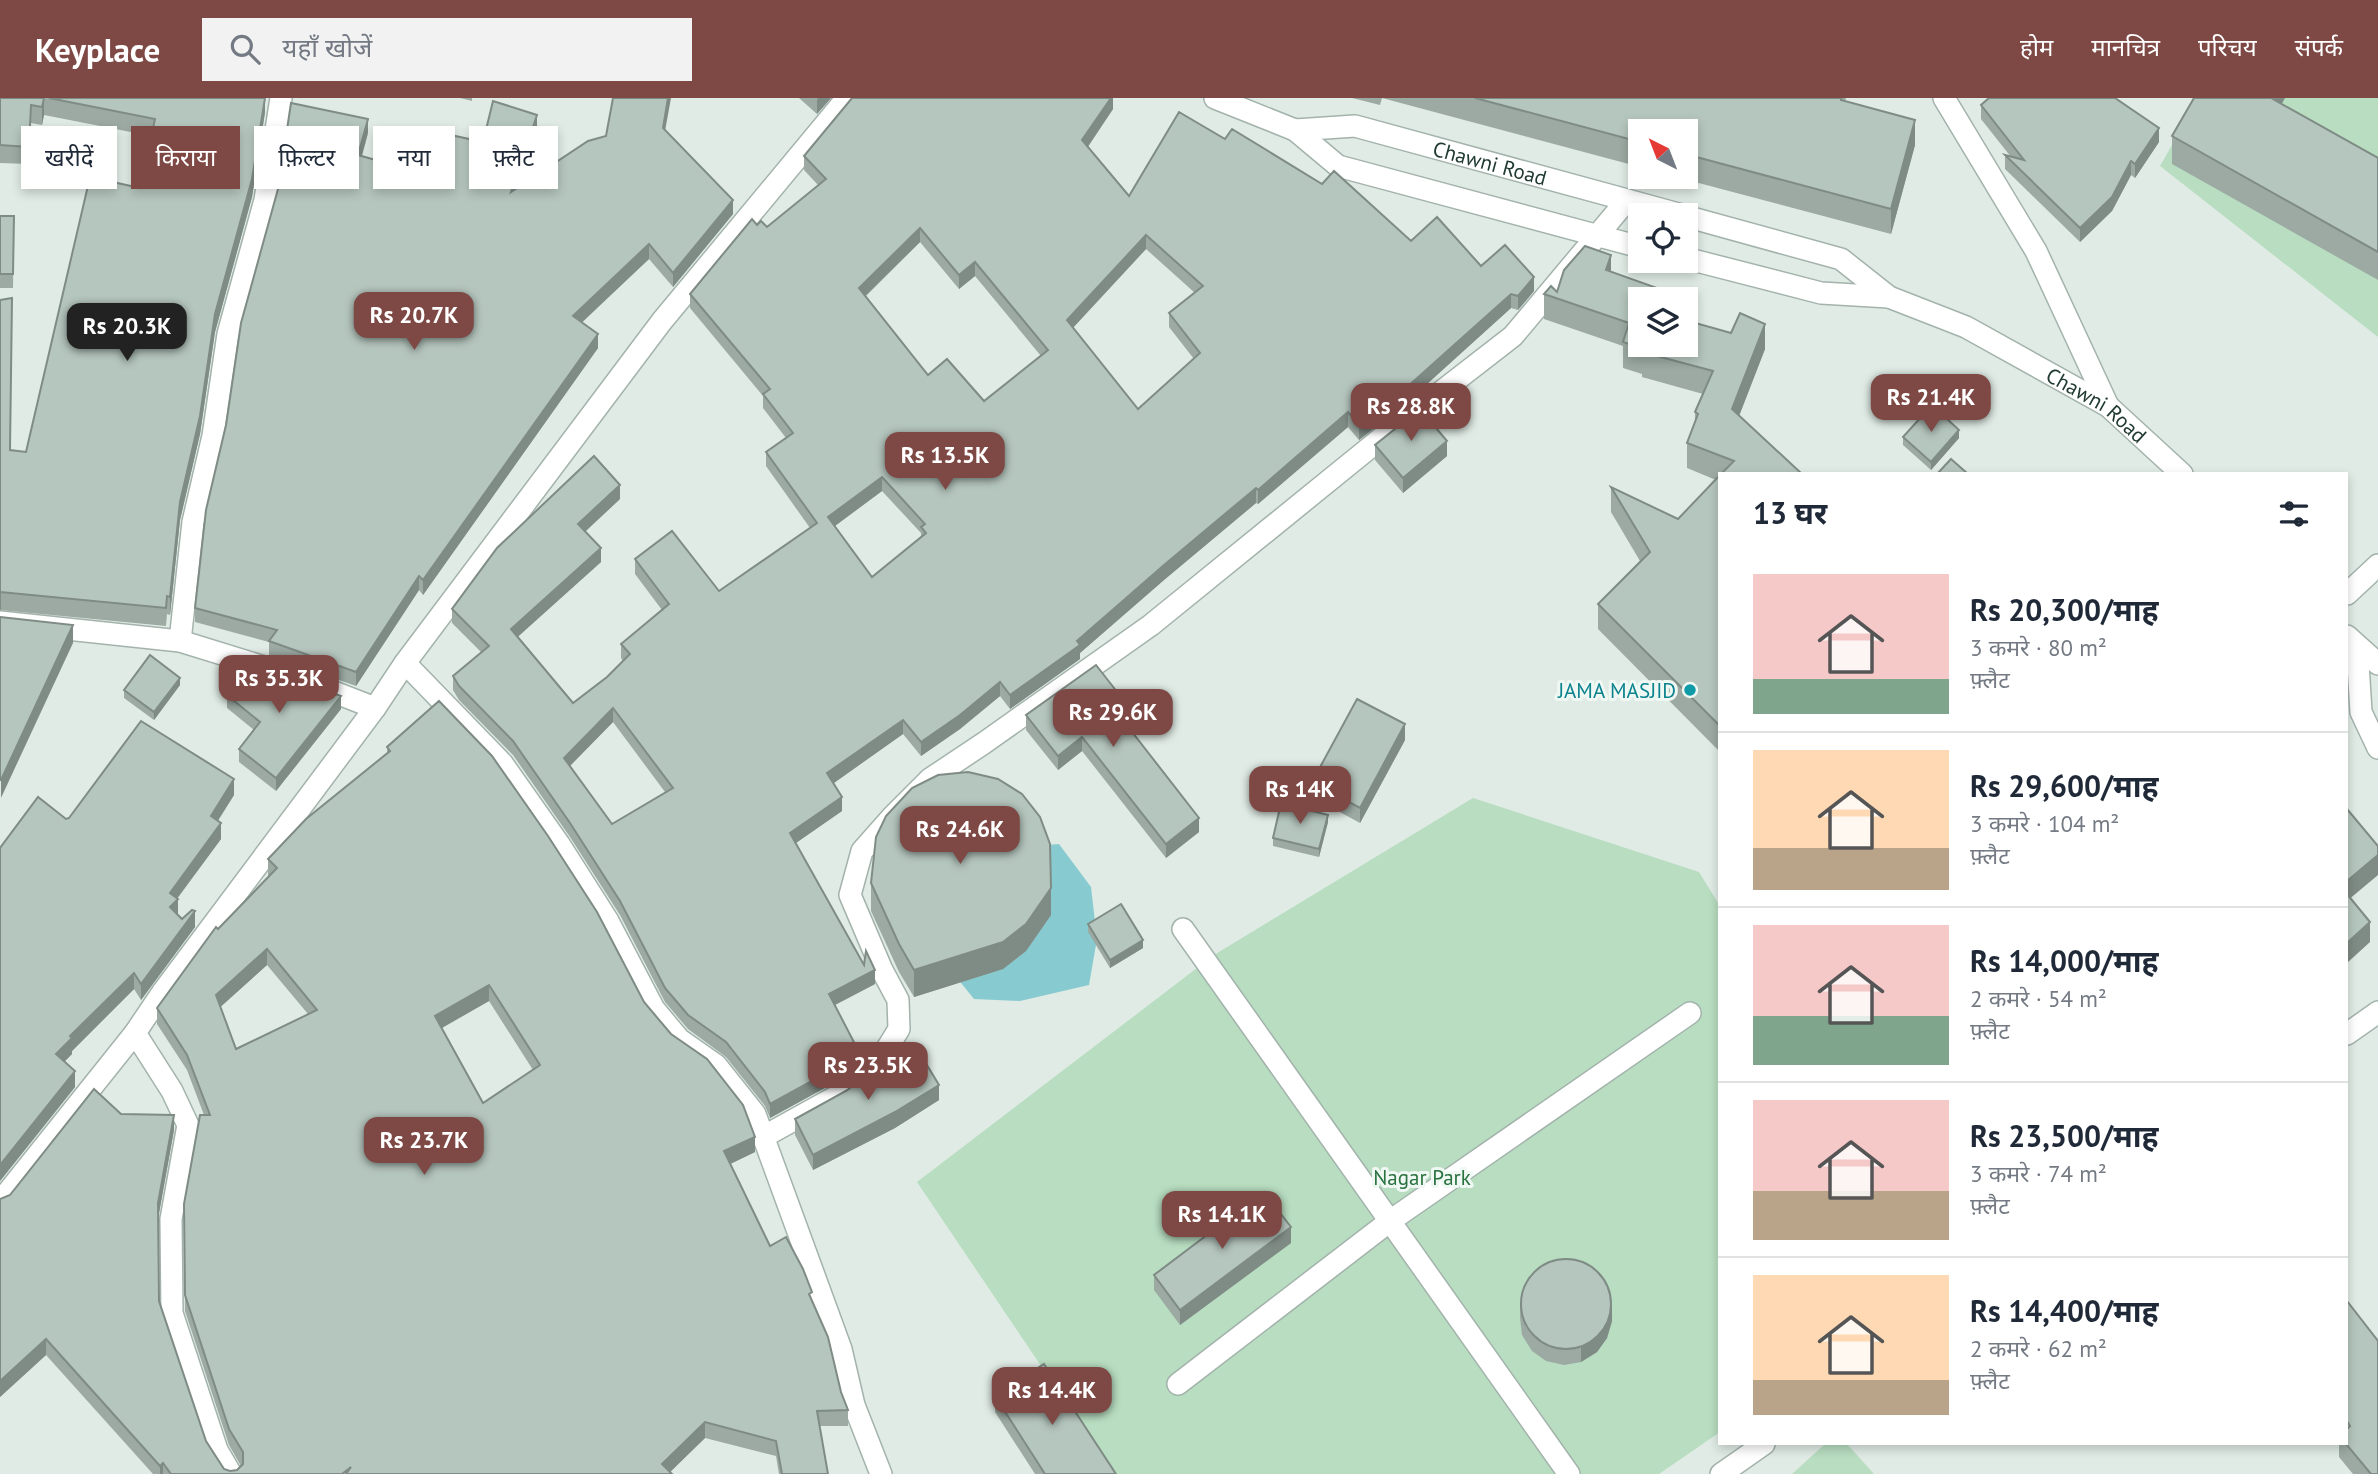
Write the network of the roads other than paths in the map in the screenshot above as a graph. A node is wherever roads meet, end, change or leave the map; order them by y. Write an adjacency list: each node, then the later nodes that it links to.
1 (281, 98): 18 (street)
2 (847, 98): 20 (street)
3 (1215, 98): 5 (street, Chawni Road)
4 (1944, 98): 13 (street)
5 (1296, 130): 6 (street, Chawni Road); 9 (street, Chawni Road)
6 (1627, 200): 7 (street, Chawni Road); 9 (street)
7 (1638, 203)
8 (1698, 220): 12 (street, Chawni Road)
9 (1597, 236): 10 (street, Chawni Road); 29 (street)
10 (1628, 244)
11 (1698, 261): 12 (street, Chawni Road)
12 (1889, 297): 13 (street, Chawni Road)
13 (2108, 406): 14 (street, Chawni Road)
14 (2180, 472)
15 (2378, 565): 16 (street)
16 (2348, 593)
17 (0, 622): 18 (street)
18 (180, 640): 22 (street)
19 (2352, 642): 21 (street); 23 (street)
20 (405, 663): 22 (street); 29 (street)
21 (2378, 664)
22 (375, 708): 27 (street)
23 (2378, 748)
24 (1183, 929): 31 (street)
25 (2378, 1012): 28 (street)
26 (1690, 1013): 31 (street)
27 (135, 1032): 30 (street); 34 (street)
28 (2348, 1033)
29 (763, 1137): 35 (street)
30 (0, 1202)
31 (1390, 1221): 32 (street); 36 (street)
32 (1178, 1384)
33 (1763, 1445): 37 (street)
34 (231, 1474)
35 (881, 1474)
36 (1569, 1474)
37 (1721, 1474)

